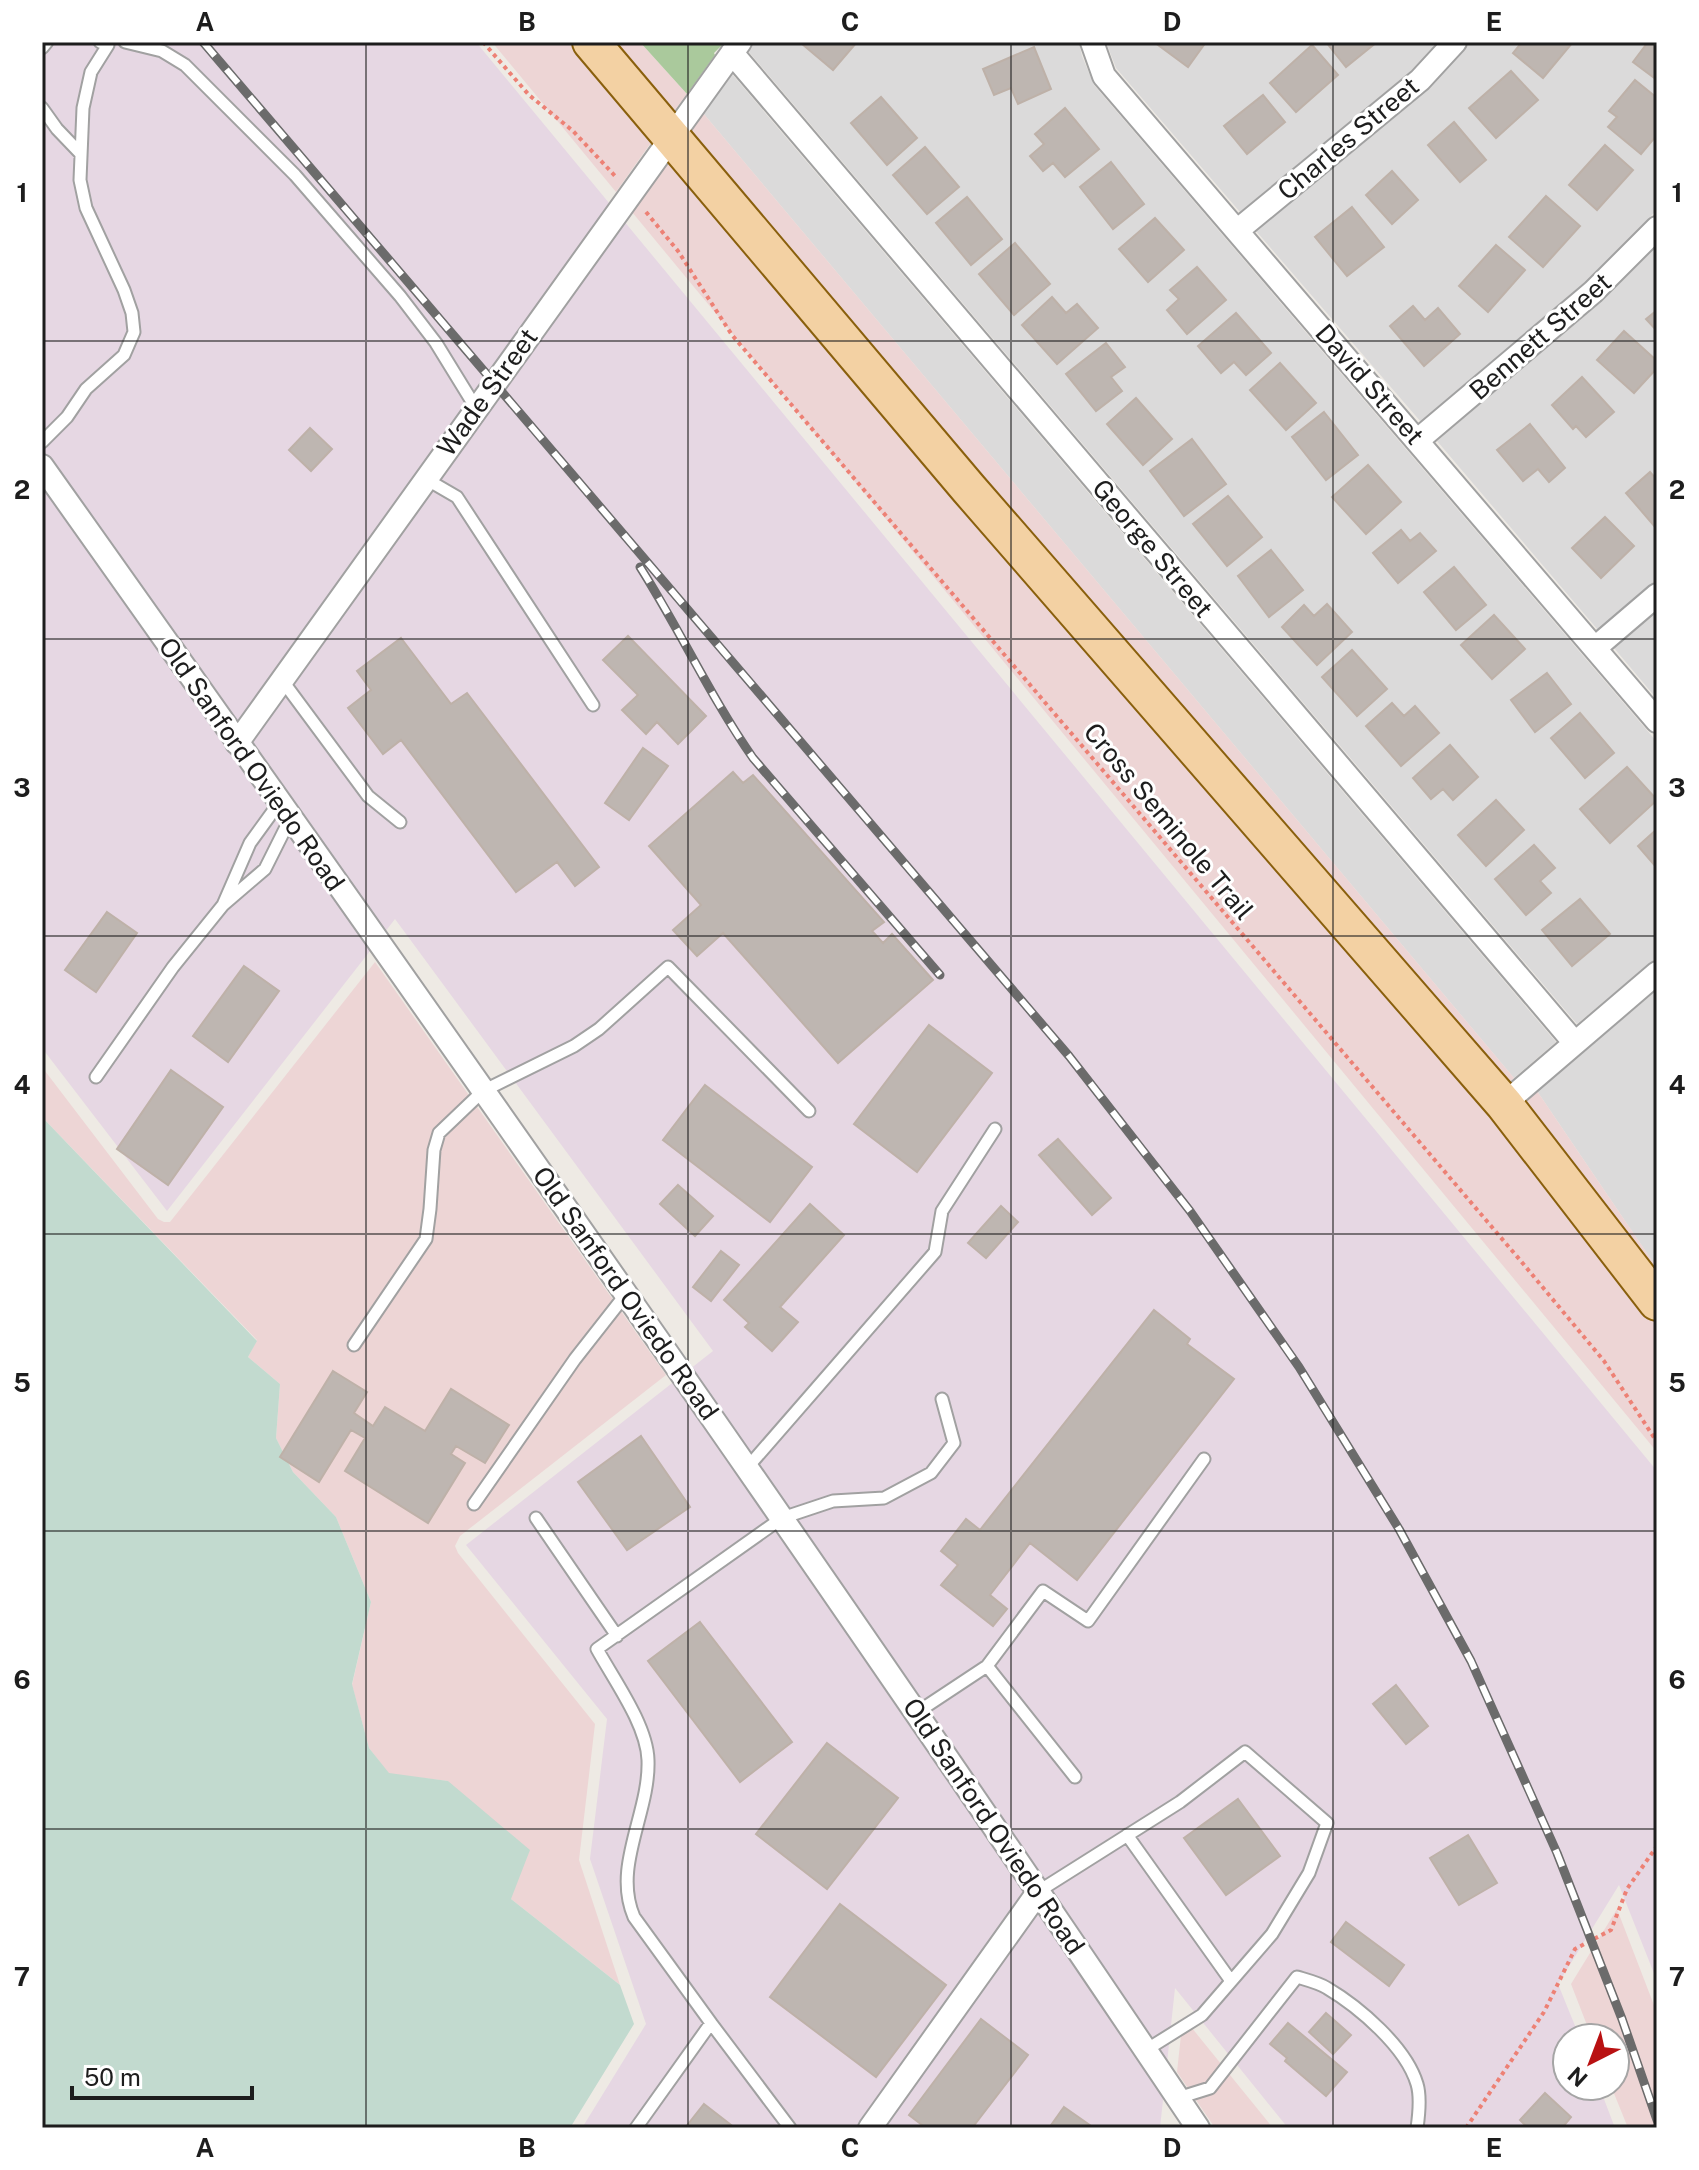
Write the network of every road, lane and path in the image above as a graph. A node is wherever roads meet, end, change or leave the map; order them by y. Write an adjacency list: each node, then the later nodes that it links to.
1 (47, 42): 7 (lane)
2 (483, 42): 12 (path)
3 (591, 42): 10 (main road)
4 (1092, 42): 15 (street, David Street)
5 (1455, 42): 15 (street, Charles Street)
6 (113, 43): 11 (lane); 16 (lane)
7 (42, 48)
8 (736, 48): 10 (street, Wade Street); 31 (street, George Street)
9 (42, 108): 11 (lane)
10 (672, 135): 16 (street, Wade Street); 34 (main road)
11 (80, 153): 18 (lane)
12 (611, 170)
13 (655, 222): 41 (path, Cross Seminole Trail)
14 (1657, 228): 17 (street, Bennett Street)
15 (1238, 230): 17 (street, David Street)
16 (476, 408): 20 (street, Wade Street)
17 (1418, 440): 22 (street, David Street)
18 (42, 442)
19 (44, 475): 26 (street, Old Sanford Oviedo Road)
20 (425, 478): 23 (street, Wade Street); 24 (lane)
21 (1657, 595): 22 (street)
22 (1595, 648): 25 (street, David Street)
23 (282, 680): 26 (street, Wade Street); 28 (lane)
24 (593, 705)
25 (1657, 721)
26 (237, 743): 27 (street, Old Sanford Oviedo Road)
27 (285, 811): 29 (lane); 29 (lane); 33 (street, Old Sanford Oviedo Road)
28 (400, 822)
29 (223, 905): 32 (lane)
30 (1657, 973): 31 (street)
31 (1574, 1042): 34 (street)
32 (96, 1077)
33 (483, 1091): 35 (lane); 37 (street, Old Sanford Oviedo Road); 39 (lane)
34 (1504, 1104): 38 (main road)
35 (809, 1111)
36 (995, 1129): 43 (lane)
37 (627, 1294): 43 (street, Old Sanford Oviedo Road); 44 (lane)
38 (1657, 1302)
39 (354, 1345)
40 (942, 1399): 46 (lane)
41 (1657, 1442)
42 (1204, 1459): 48 (lane)
43 (747, 1468): 46 (street, Old Sanford Oviedo Road)
44 (474, 1504)
45 (536, 1518): 47 (lane)
46 (782, 1518): 47 (lane); 49 (street, Old Sanford Oviedo Road)
47 (617, 1636): 55 (lane)
48 (987, 1666): 49 (lane); 50 (lane)
49 (916, 1713): 53 (street, Old Sanford Oviedo Road)
50 (1075, 1777)
51 (1127, 1835): 53 (lane); 54 (lane); 54 (lane)
52 (1657, 1846): 63 (path)
53 (1039, 1891): 56 (street, Old Sanford Oviedo Road); 60 (street)
54 (1231, 1981): 56 (lane)
55 (711, 2023): 58 (lane); 59 (lane)
56 (1146, 2050): 57 (street, Old Sanford Oviedo Road)
57 (1178, 2098): 61 (street, Old Sanford Oviedo Road); 62 (lane)
58 (636, 2128)
59 (790, 2128)
60 (870, 2128)
61 (1198, 2128)
62 (1417, 2128)
63 (1466, 2128)

